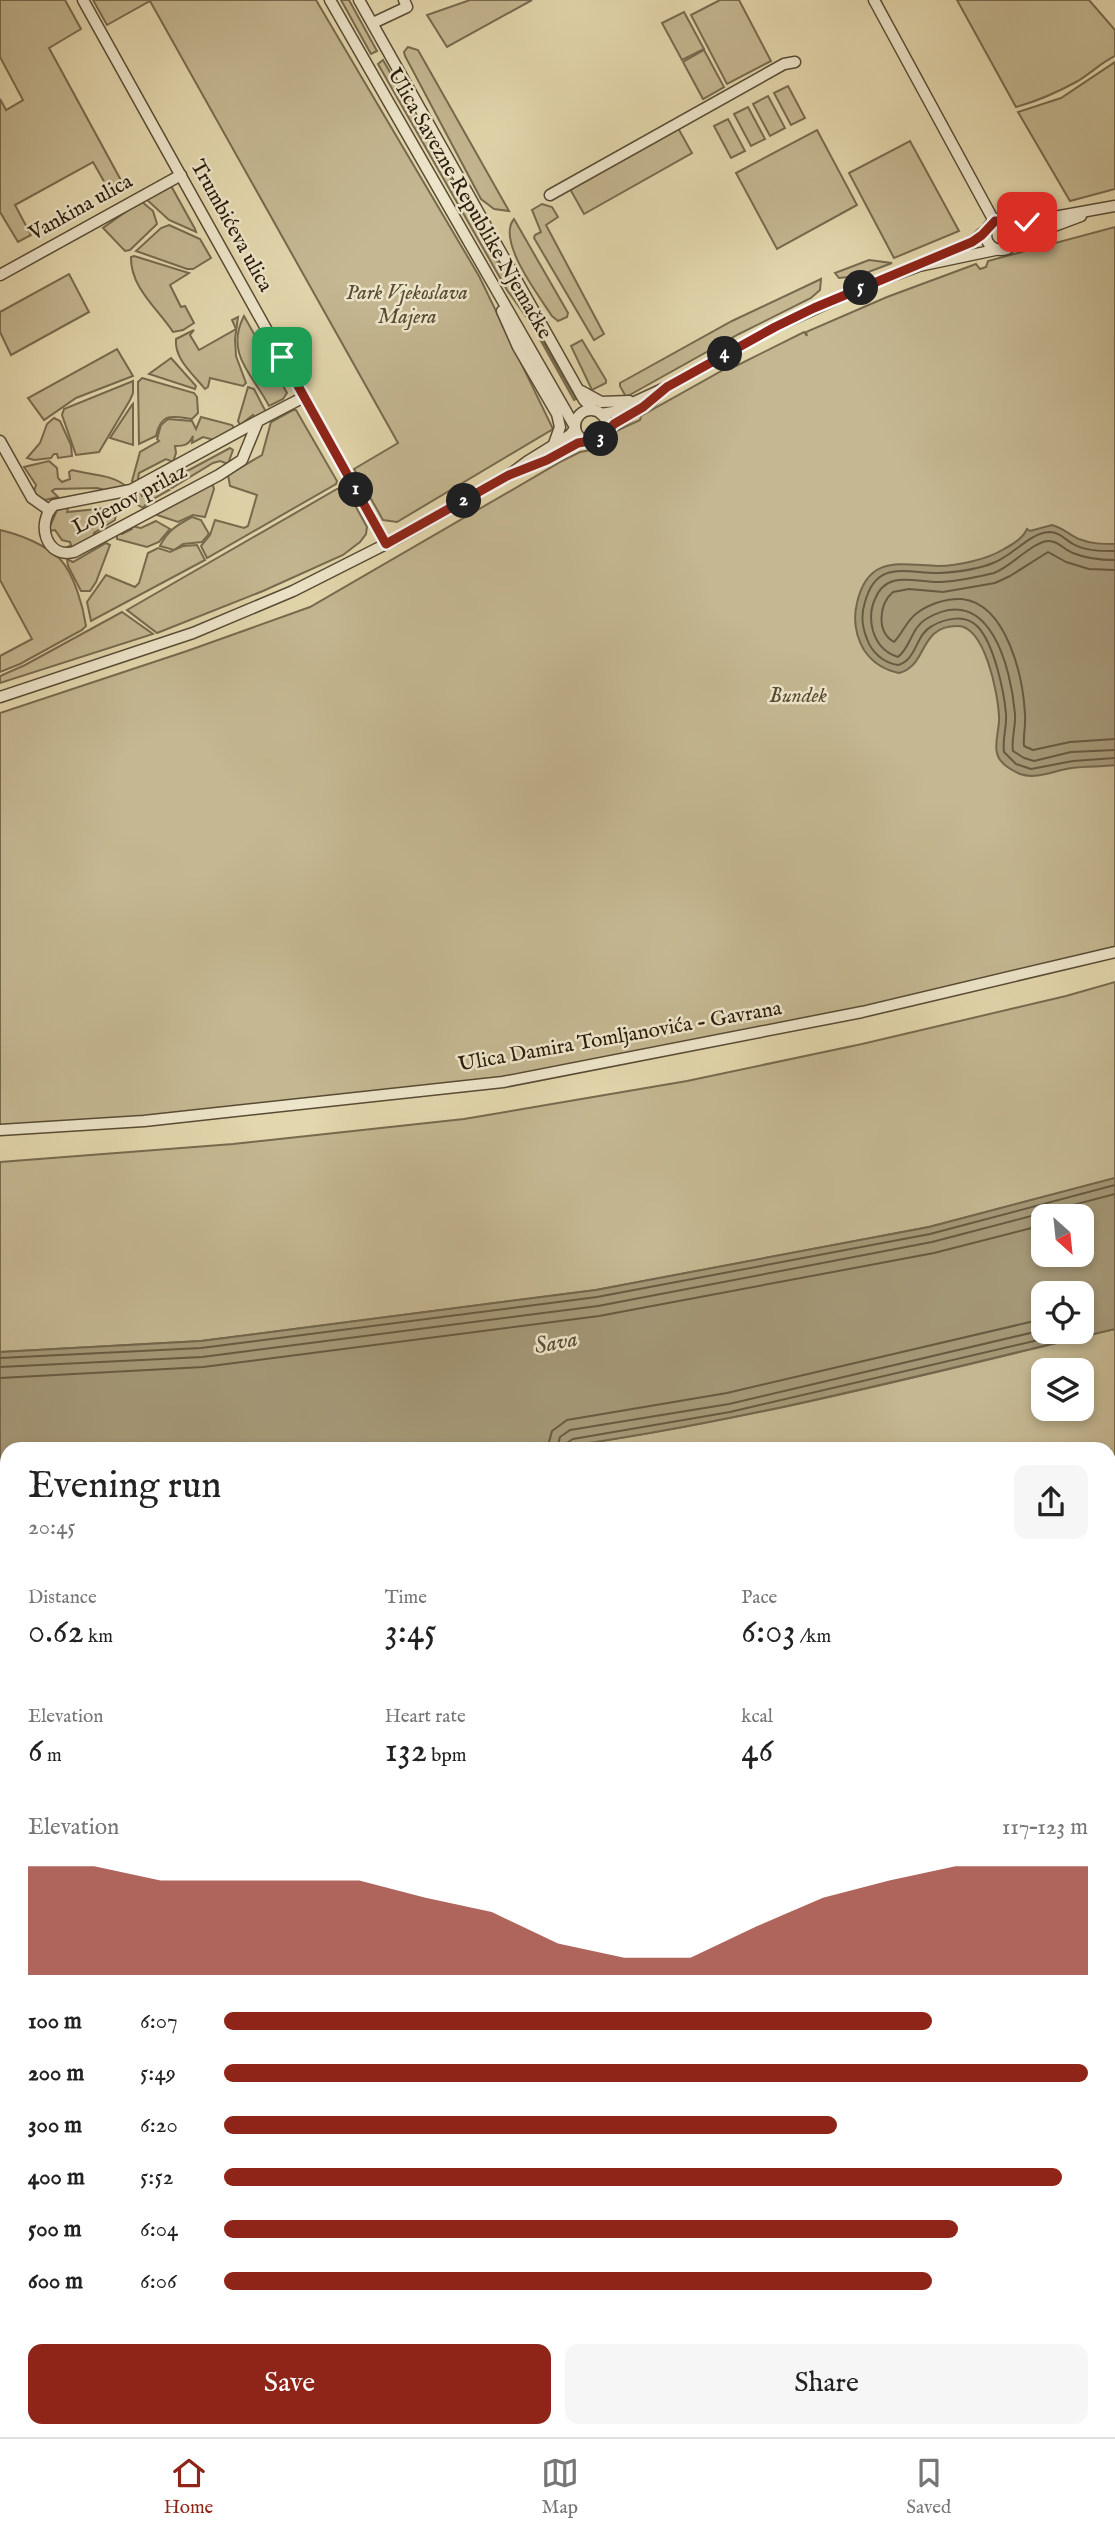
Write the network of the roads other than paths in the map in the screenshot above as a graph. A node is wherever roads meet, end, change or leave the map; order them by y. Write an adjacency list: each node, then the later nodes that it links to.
1 (83, 0): 8 (street, Trumbićeva ulica)
2 (330, 0): 19 (street, Ulica Savezne Republike Njemačke)
3 (359, 0): 6 (street, Ulica Savezne Republike Njemačke)
4 (404, 0): 6 (street)
5 (874, 0): 12 (street)
6 (373, 23): 21 (street, Ulica Savezne Republike Njemačke)
7 (795, 62): 9 (street)
8 (181, 175): 18 (street, Vankina ulica); 22 (street, Trumbićeva ulica)
9 (550, 195)
10 (1115, 206): 11 (street)
11 (1088, 212): 13 (street); 15 (street)
12 (995, 221): 13 (street); 14 (street)
13 (1009, 222): 15 (street)
14 (986, 230): 16 (street); 17 (street)
15 (1014, 245): 16 (street)
16 (995, 250): 17 (street)
17 (919, 266): 20 (street)
18 (0, 275)
19 (489, 279): 26 (street, Ulica Savezne Republike Njemačke); 30 (street)
20 (667, 387): 23 (street); 27 (street)
21 (577, 388): 23 (street); 24 (street, Ulica Savezne Republike Njemačke)
22 (304, 397): 25 (street, Lojenov prilaz); 33 (street, Trumbićeva ulica)
23 (638, 399): 24 (street)
24 (598, 412): 26 (street); 27 (street)
25 (258, 421): 32 (street, Lojenov prilaz); 32 (street, Lojenov prilaz)
26 (575, 428): 29 (street); 30 (street)
27 (606, 432): 29 (street)
28 (0, 441): 32 (street)
29 (587, 442): 31 (street)
30 (553, 445): 31 (street)
31 (509, 475): 33 (street)
32 (49, 510)
33 (386, 544): 34 (street)
34 (0, 697)
35 (1115, 951): 36 (street, Ulica Damira Tomljanovića - Gavrana)
36 (0, 1130)

